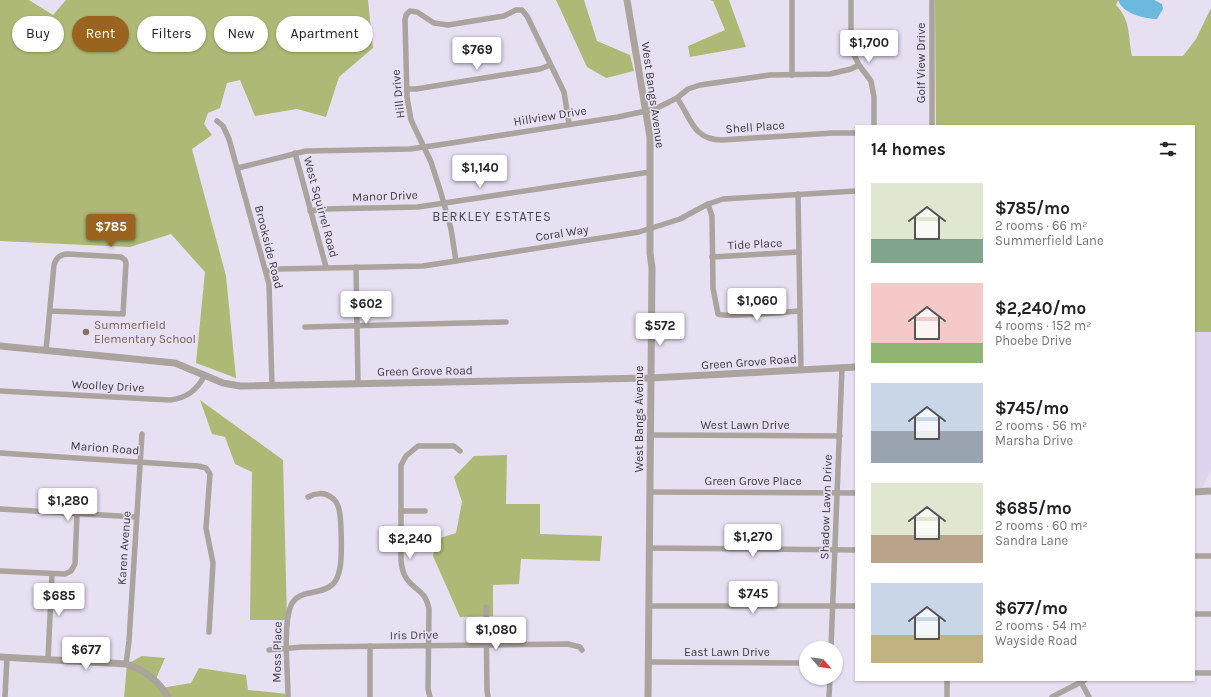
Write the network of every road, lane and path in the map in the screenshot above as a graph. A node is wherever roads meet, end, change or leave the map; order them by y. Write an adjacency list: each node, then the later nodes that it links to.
1 (627, 0): 10 (street, West Bangs Avenue)
2 (792, 0): 7 (street)
3 (851, 0): 6 (street)
4 (932, 0): 14 (street, Golf View Drive)
5 (550, 65): 8 (street); 8 (street, Hill Drive); 12 (street)
6 (859, 65): 7 (street, Hillview Drive); 13 (street)
7 (792, 75): 9 (street, Hillview Drive)
8 (407, 89): 16 (street, Hill Drive)
9 (677, 98): 10 (street, Hillview Drive); 15 (street, Shell Place)
10 (646, 112): 12 (street, Hillview Drive); 19 (street, West Bangs Avenue)
11 (216, 121): 18 (street, Brookside Road)
12 (569, 124): 16 (street, Hillview Drive)
13 (874, 125)
14 (932, 125)
15 (855, 133)
16 (424, 147): 17 (street, Hillview Drive); 22 (street, Hill Drive)
17 (295, 153): 18 (street, Hillview Drive); 24 (street, West Squirrel Road)
18 (238, 168): 31 (street, Brookside Road)
19 (650, 172): 22 (street, Manor Drive); 25 (street, West Bangs Avenue)
20 (855, 191): 21 (street, Coral Way)
21 (798, 194): 23 (street, Coral Way); 26 (street)
22 (444, 203): 24 (street, Manor Drive); 28 (street, Hill Drive)
23 (708, 204): 25 (street, Coral Way); 27 (street)
24 (310, 211): 30 (street, West Squirrel Road)
25 (650, 228): 28 (street, Coral Way); 43 (street, West Bangs Avenue)
26 (799, 252): 27 (street, Tide Place); 33 (street)
27 (712, 257): 33 (street)
28 (456, 261): 29 (street, Coral Way)
29 (356, 267): 30 (street, Coral Way); 35 (street)
30 (326, 268): 31 (street, Coral Way)
31 (266, 271): 45 (street, Brookside Road)
32 (50, 311): 32 (street); 38 (street)
33 (800, 311): 41 (street)
34 (506, 322): 35 (street)
35 (357, 326): 36 (street); 44 (street)
36 (305, 327)
37 (0, 346): 38 (street, Green Grove Road)
38 (46, 350): 42 (street, Green Grove Road)
39 (842, 367): 40 (street, Green Grove Road); 41 (street, Green Grove Road); 49 (street, Shadow Lawn Drive)
40 (855, 367)
41 (801, 369): 43 (street, Green Grove Road)
42 (205, 376): 45 (street, Green Grove Road); 46 (street, Woolley Drive)
43 (650, 378): 44 (street, Green Grove Road); 48 (street, West Bangs Avenue)
44 (358, 384): 45 (street, Green Grove Road)
45 (272, 386)
46 (0, 390)
47 (142, 434): 52 (street, Karen Avenue)
48 (650, 435): 49 (street, West Lawn Drive); 53 (street, West Bangs Avenue)
49 (840, 436): 56 (street, Shadow Lawn Drive)
50 (460, 451): 60 (street)
51 (0, 453): 52 (street, Marion Road)
52 (140, 462): 63 (street, Karen Avenue); 77 (street, Marion Road)
53 (650, 492): 56 (street, Green Grove Place); 64 (street, West Bangs Avenue)
54 (1195, 492): 55 (street)
55 (1211, 492)
56 (837, 493): 57 (street, Green Grove Place); 65 (street, Shadow Lawn Drive)
57 (855, 493)
58 (308, 497): 82 (street, Moss Place)
59 (0, 509): 62 (street)
60 (401, 511): 61 (street); 81 (street)
61 (425, 511)
62 (77, 514): 63 (street); 70 (street)
63 (136, 517): 89 (street, Karen Avenue)
64 (649, 548): 65 (street); 71 (street, West Bangs Avenue)
65 (835, 550): 66 (street); 72 (street, Shadow Lawn Drive)
66 (855, 550)
67 (1195, 556): 68 (street)
68 (1211, 556)
69 (0, 571): 70 (street)
70 (52, 574): 86 (street)
71 (650, 606): 72 (street); 87 (street, West Bangs Avenue)
72 (833, 606): 73 (street); 78 (street, Shadow Lawn Drive)
73 (855, 606)
74 (486, 607): 79 (street)
75 (1195, 614): 76 (street)
76 (1211, 614)
77 (209, 632)
78 (831, 641)
79 (488, 645): 81 (street, Iris Drive); 84 (street, Iris Drive); 101 (street)
80 (370, 646): 81 (street, Iris Drive); 82 (street, Iris Drive); 99 (street)
81 (429, 646): 100 (street)
82 (287, 649): 83 (street, Iris Drive); 98 (street, Moss Place)
83 (268, 650)
84 (582, 650)
85 (4, 657): 86 (street); 96 (street)
86 (48, 659): 89 (street)
87 (649, 662): 88 (street, East Lawn Drive); 102 (street, West Bangs Avenue)
88 (799, 663)
89 (126, 664): 97 (street)
90 (1195, 672): 91 (street)
91 (1211, 672)
92 (947, 681): 103 (street)
93 (1083, 681): 104 (street); 105 (street)
94 (830, 685): 95 (street)
95 (829, 696)
96 (5, 697)
97 (168, 697)
98 (288, 697)
99 (370, 697)
100 (430, 697)
101 (488, 697)
102 (648, 697)
103 (947, 697)
104 (1052, 697)
105 (1089, 697)

